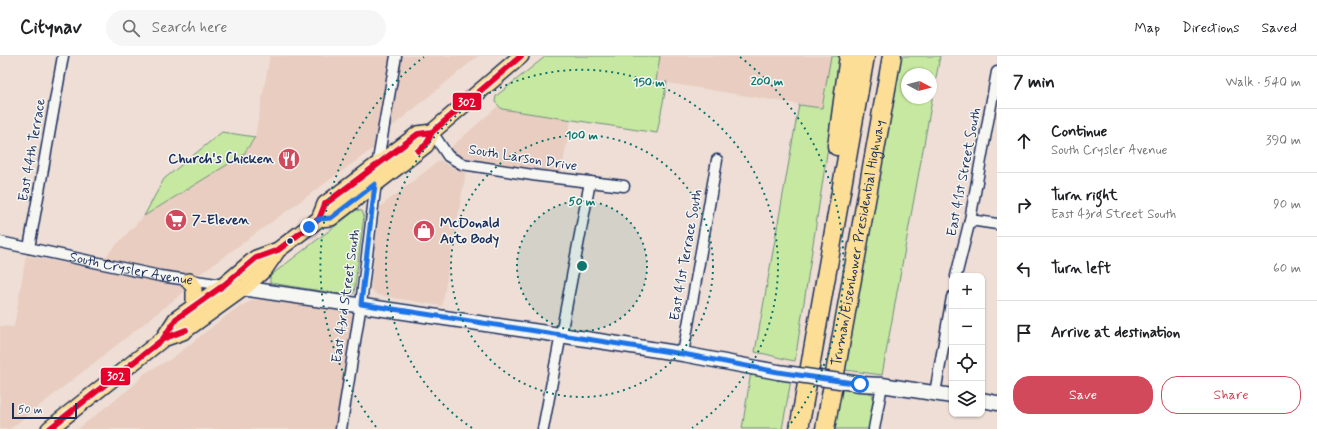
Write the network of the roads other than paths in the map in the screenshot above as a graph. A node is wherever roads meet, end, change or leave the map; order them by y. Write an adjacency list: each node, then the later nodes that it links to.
1 (60, 56): 19 (street, East 44th Terrace)
2 (396, 56): 11 (street, East 43rd Street South)
3 (521, 56): 9 (main road)
4 (849, 56): 28 (highway)
5 (865, 56): 28 (highway, Truman/Eisenhower Presidential Highway)
6 (892, 56): 41 (highway, Truman/Eisenhower Presidential Highway)
7 (997, 72): 8 (street, East 41st Street South)
8 (996, 83): 16 (street, East 41st Street South)
9 (432, 132): 11 (main road); 12 (street, South Larson Drive); 13 (main road)
10 (717, 160): 31 (street, East 41st Terrace South)
11 (377, 166): 13 (street, East 43rd Street South); 15 (main road)
12 (590, 182): 14 (street, South Larson Drive); 29 (street)
13 (375, 184): 15 (main road); 25 (street, East 43rd Street South)
14 (624, 186)
15 (319, 219): 20 (main road)
16 (970, 220): 17 (street); 21 (street, East 41st Street South)
17 (997, 224)
18 (0, 242): 19 (street, South Crysler Avenue)
19 (29, 248): 22 (street, South Crysler Avenue)
20 (278, 250): 23 (main road); 24 (main road)
21 (957, 273)
22 (189, 281): 23 (street, South Crysler Avenue); 26 (main road)
23 (224, 285): 24 (main road, South Crysler Avenue); 26 (main road)
24 (244, 288): 25 (main road, South Crysler Avenue); 30 (main road)
25 (361, 304): 29 (main road, South Crysler Avenue); 38 (street, East 43rd Street South)
26 (194, 307): 30 (main road)
27 (950, 309): 33 (street)
28 (815, 334): 40 (highway, Truman/Eisenhower Presidential Highway)
29 (560, 335): 31 (main road, South Crysler Avenue); 39 (street)
30 (163, 339): 37 (main road)
31 (683, 354): 32 (main road, South Crysler Avenue, bridge)
32 (882, 385): 33 (main road, South Crysler Avenue); 42 (street)
33 (935, 393): 34 (main road, South Crysler Avenue)
34 (949, 395)
35 (985, 401): 36 (main road)
36 (997, 403)
37 (49, 429)
38 (341, 429)
39 (543, 429)
40 (800, 429)
41 (825, 429)
42 (874, 429)

